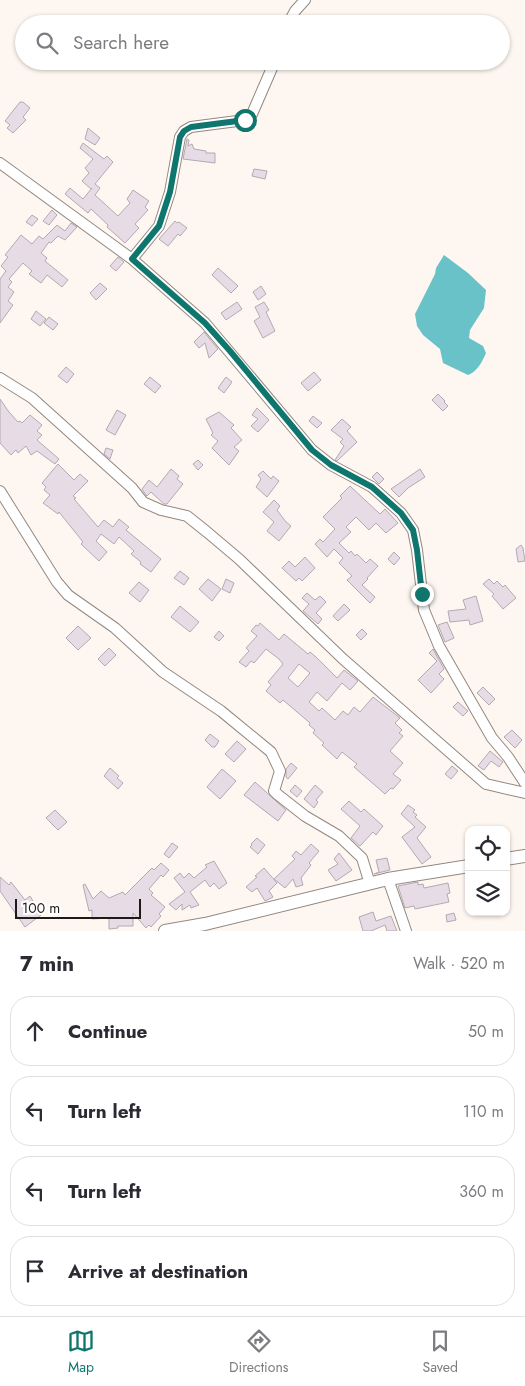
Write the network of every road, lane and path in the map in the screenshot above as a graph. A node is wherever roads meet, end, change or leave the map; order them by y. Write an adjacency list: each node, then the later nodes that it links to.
1 (305, 0): 2 (street)
2 (293, 15)
3 (271, 70): 5 (street)
4 (0, 164): 5 (street)
5 (132, 259): 8 (street)
6 (0, 378): 9 (street)
7 (0, 491): 14 (street)
8 (525, 783)
9 (525, 794)
10 (525, 856): 11 (main road)
11 (510, 858)
12 (465, 867): 13 (main road)
13 (388, 879): 14 (main road); 16 (street)
14 (370, 884): 15 (main road)
15 (165, 931)
16 (406, 931)

